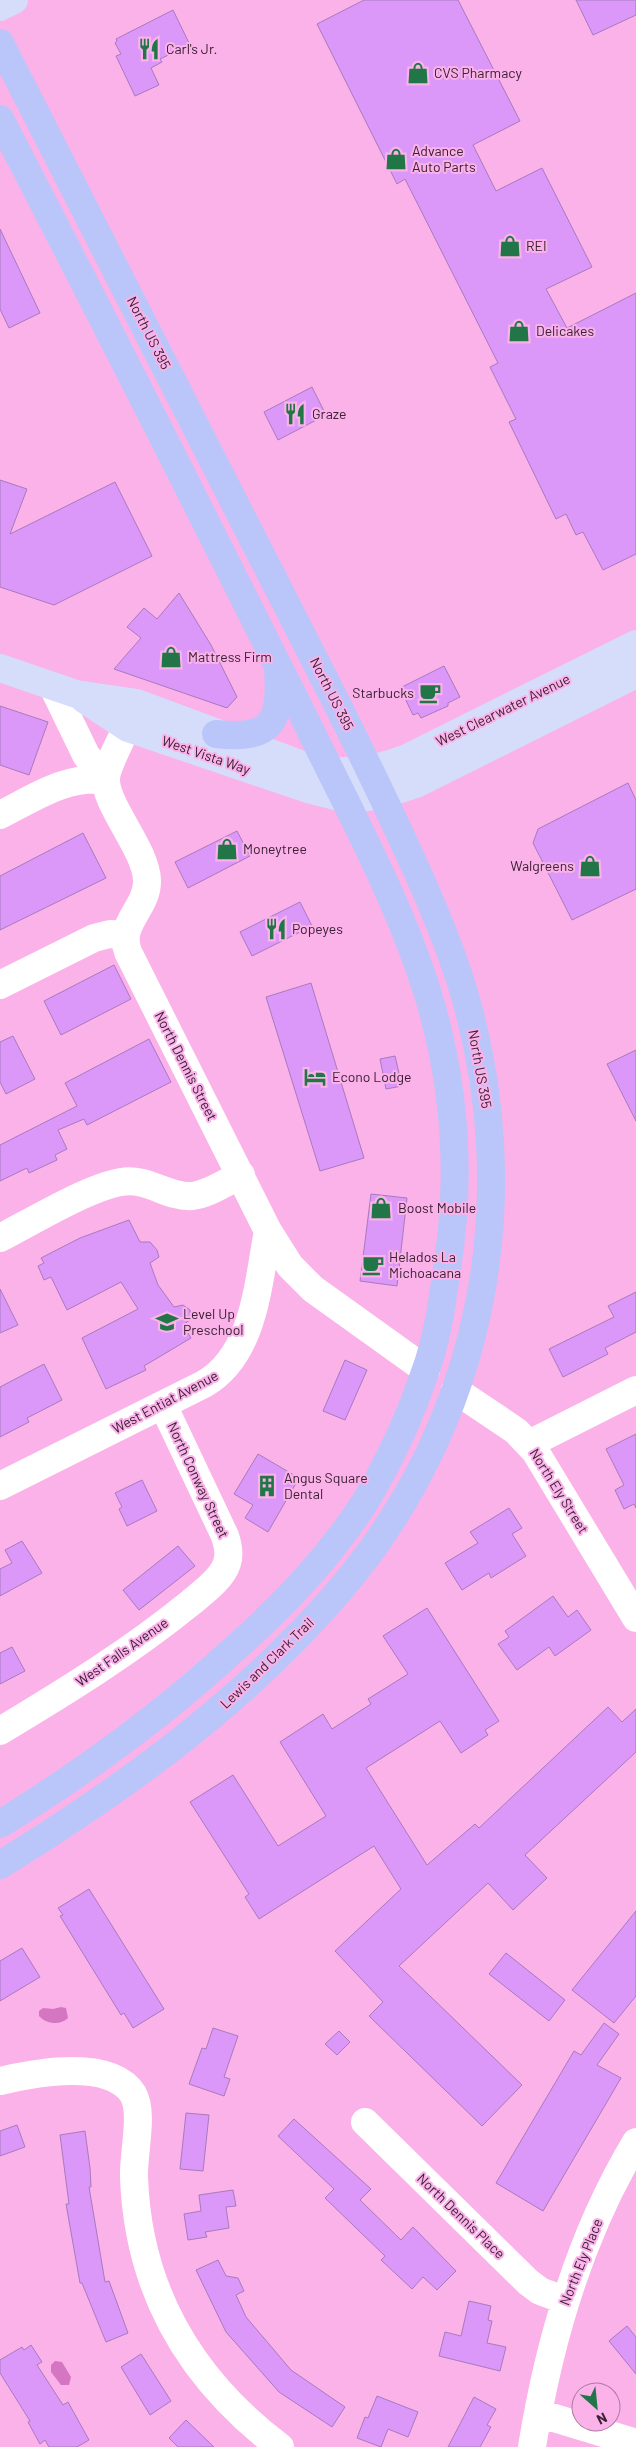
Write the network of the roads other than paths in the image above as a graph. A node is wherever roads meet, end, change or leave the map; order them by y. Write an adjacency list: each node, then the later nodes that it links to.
1 (14, 0): 2 (main road)
2 (0, 6)
3 (0, 43): 13 (highway, North US 395)
4 (0, 120): 7 (highway)
5 (636, 644): 13 (main road, West Clearwater Avenue)
6 (636, 660): 9 (main road)
7 (277, 664): 12 (highway); 14 (highway)
8 (0, 668): 10 (main road, West Vista Way)
9 (628, 678): 16 (main road, West Clearwater Avenue)
10 (65, 690): 11 (main road, West Vista Way); 15 (street)
11 (133, 715): 12 (main road, West Vista Way); 15 (street); 17 (main road, West Vista Way)
12 (216, 734): 14 (main road, West Vista Way)
13 (368, 769): 14 (main road, West Clearwater Avenue); 16 (highway, North US 395)
14 (330, 771): 17 (highway)
15 (106, 780): 18 (street); 19 (street)
16 (382, 795): 17 (main road, West Clearwater Avenue); 25 (highway, North US 395)
17 (343, 798): 24 (highway)
18 (0, 815)
19 (125, 935): 20 (street); 21 (street, North Dennis Street)
20 (0, 985)
21 (241, 1175): 22 (street, North Dennis Street); 23 (street)
22 (268, 1231): 24 (street, North Dennis Street); 27 (street, West Entiat Avenue)
23 (0, 1238)
24 (426, 1370): 33 (highway)
25 (455, 1390): 28 (street, North Ely Street); 34 (highway, Lewis and Clark Trail)
26 (636, 1390): 28 (street)
27 (163, 1406): 29 (street, West Entiat Avenue); 30 (street, North Conway Street)
28 (529, 1444): 31 (street, North Ely Street)
29 (0, 1486)
30 (228, 1556): 32 (street, West Falls Avenue)
31 (636, 1618)
32 (0, 1731)
33 (0, 1824)
34 (0, 1865)
35 (0, 2081): 41 (street)
36 (365, 2122): 38 (street, North Dennis Place)
37 (633, 2154): 38 (street, North Ely Place)
38 (564, 2300): 39 (street, North Ely Place)
39 (538, 2413): 40 (street); 42 (street, North Ely Place)
40 (636, 2443)
41 (280, 2447)
42 (532, 2447)

